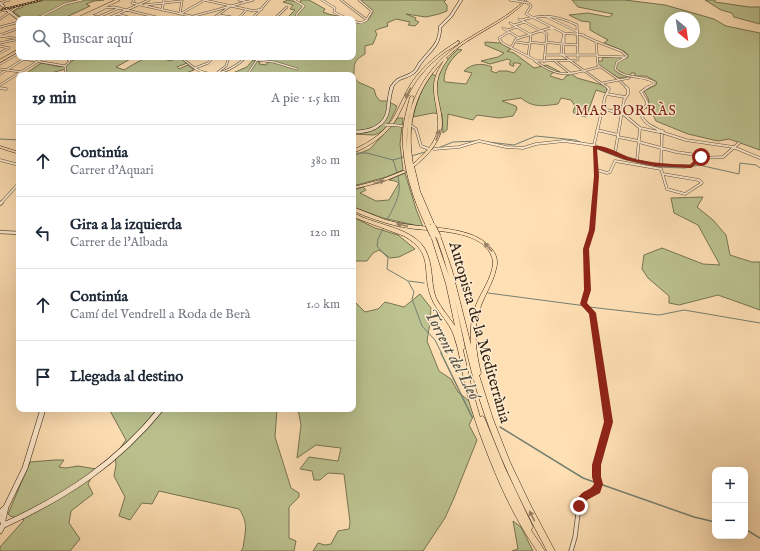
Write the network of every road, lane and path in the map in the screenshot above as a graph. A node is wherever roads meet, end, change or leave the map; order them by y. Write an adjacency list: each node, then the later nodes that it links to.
1 (10, 0): 20 (street)
2 (82, 0): 47 (street)
3 (118, 0): 26 (main road)
4 (134, 0): 22 (street)
5 (149, 0): 22 (street)
6 (164, 0): 21 (street)
7 (182, 0): 21 (street); 44 (street)
8 (205, 0): 27 (street); 44 (street)
9 (239, 0): 19 (street)
10 (253, 0): 19 (street)
11 (269, 0): 32 (street)
12 (294, 0): 62 (street)
13 (322, 0): 63 (street)
14 (341, 0): 67 (street)
15 (359, 0): 67 (street)
16 (461, 0): 148 (street)
17 (510, 0): 65 (street, bridge)
18 (524, 0): 81 (highway, Autopista de la Mediterrània); 91 (highway, Autopista de la Mediterrània)
19 (247, 2): 27 (street)
20 (0, 3): 24 (street)
21 (164, 3): 23 (street); 36 (street)
22 (139, 5): 23 (street); 35 (street)
23 (144, 5): 36 (street)
24 (3, 6)
25 (19, 6): 39 (street)
26 (108, 6): 29 (street); 34 (main road)
27 (231, 6): 31 (street); 45 (street); 56 (street)
28 (287, 7): 61 (street)
29 (119, 8): 30 (street); 35 (street); 40 (street)
30 (102, 9): 40 (street); 42 (street)
31 (247, 9): 38 (street); 59 (street)
32 (262, 9): 38 (street); 41 (street)
33 (7, 10): 37 (street); 39 (street)
34 (97, 10): 42 (main road); 48 (main road)
35 (127, 10): 43 (street); 54 (street)
36 (162, 10): 44 (street)
37 (0, 11)
38 (254, 11): 41 (street)
39 (10, 12): 64 (street); 66 (street)
40 (112, 12): 51 (street)
41 (258, 13): 60 (street)
42 (90, 14): 49 (main road); 50 (street)
43 (117, 14): 52 (street); 53 (street)
44 (180, 14): 55 (street)
45 (219, 14): 57 (street); 58 (street)
46 (542, 15): 65 (street); 74 (street); 87 (street)
47 (44, 16)
48 (82, 16)
49 (86, 16)
50 (96, 16)
51 (102, 16)
52 (112, 16)
53 (124, 16)
54 (152, 16)
55 (189, 16)
56 (196, 16)
57 (216, 16)
58 (227, 16)
59 (241, 16)
60 (255, 16)
61 (277, 16)
62 (296, 16)
63 (342, 16)
64 (16, 17)
65 (532, 17): 69 (street); 78 (street)
66 (0, 19)
67 (367, 19): 70 (street)
68 (519, 19): 69 (street)
69 (522, 20): 71 (street)
70 (356, 22)
71 (525, 22): 75 (street); 83 (street)
72 (16, 23): 76 (street)
73 (510, 23): 75 (street)
74 (561, 24): 78 (street); 87 (street)
75 (514, 25): 77 (street)
76 (0, 27)
77 (518, 27): 82 (street); 86 (street)
78 (552, 27): 83 (street); 85 (street)
79 (502, 28): 82 (street)
80 (16, 29): 88 (street)
81 (488, 29): 174 (highway, one-way to 81); 184 (highway, Autopista de la Mediterrània)
82 (506, 30): 84 (street)
83 (542, 31): 86 (street); 96 (street)
84 (509, 32): 89 (street); 100 (street)
85 (564, 33): 87 (street); 97 (street)
86 (530, 34): 89 (street); 95 (street)
87 (578, 34): 93 (street); 99 (street)
88 (0, 36): 90 (street)
89 (519, 38): 94 (street)
90 (16, 39)
91 (466, 39): 164 (highway, one-way to 164); 184 (highway, Autopista de la Mediterrània)
92 (16, 40): 98 (street)
93 (596, 41): 106 (street); 108 (street)
94 (516, 42): 95 (street); 100 (street)
95 (530, 43): 96 (street); 107 (street)
96 (546, 43): 97 (street); 103 (street)
97 (563, 44): 99 (street); 104 (street)
98 (0, 45): 101 (street)
99 (578, 45): 105 (street)
100 (511, 48): 107 (street)
101 (0, 53)
102 (16, 53): 120 (main road)
103 (545, 55): 104 (street); 121 (street)
104 (563, 55): 105 (street); 119 (street)
105 (578, 55): 106 (street); 119 (street)
106 (597, 56): 108 (street); 124 (street)
107 (528, 57): 109 (street)
108 (626, 57): 139 (street)
109 (532, 59): 121 (street); 137 (street)
110 (22, 60): 128 (street)
111 (31, 60): 118 (street)
112 (69, 60): 123 (street)
113 (185, 60): 125 (street)
114 (210, 60): 125 (street)
115 (228, 60): 133 (street)
116 (244, 60): 134 (street)
117 (258, 60): 127 (street); 135 (street)
118 (38, 61): 123 (street); 130 (street)
119 (571, 61): 122 (street); 129 (street)
120 (0, 62)
121 (544, 62): 122 (street)
122 (555, 62): 137 (street)
123 (65, 66): 131 (street)
124 (600, 67): 129 (street); 140 (street)
125 (194, 68): 132 (street)
126 (0, 69): 128 (street)
127 (297, 69)
128 (6, 70): 130 (street); 136 (street)
129 (586, 70): 137 (street); 141 (street)
130 (22, 72)
131 (66, 72)
132 (208, 72)
133 (218, 72)
134 (221, 72)
135 (249, 72)
136 (0, 74)
137 (572, 74)
138 (16, 76): 142 (street)
139 (630, 78): 140 (street); 153 (street)
140 (618, 79): 141 (street); 145 (street)
141 (603, 83): 144 (street)
142 (0, 86): 143 (street)
143 (6, 89)
144 (607, 94): 145 (street); 146 (street)
145 (625, 97): 147 (street)
146 (602, 109): 147 (street); 152 (street)
147 (622, 113): 151 (street); 155 (street)
148 (380, 124): 149 (street, bridge); 154 (street)
149 (402, 126)
150 (412, 126): 162 (street)
151 (640, 128): 153 (street); 156 (street)
152 (597, 130): 155 (street); 158 (street)
153 (661, 131): 160 (street); 161 (street)
154 (356, 132)
155 (618, 136): 156 (street); 167 (street)
156 (639, 142): 160 (street); 172 (street)
157 (739, 143): 161 (street)
158 (594, 146): 163 (street); 167 (street); 176 (street)
159 (0, 148): 166 (highway)
160 (661, 148): 169 (street); 175 (street)
161 (734, 148): 169 (street); 170 (street)
162 (429, 149)
163 (434, 149)
164 (356, 150)
165 (0, 151): 168 (highway)
166 (16, 152)
167 (615, 153): 172 (street)
168 (16, 155)
169 (706, 156): 175 (street)
170 (760, 158)
171 (0, 160): 173 (street)
172 (638, 161): 175 (street)
173 (16, 164)
174 (414, 165)
175 (661, 165)
176 (597, 170): 178 (street); 197 (street)
177 (404, 172): 180 (highway, one-way to 177)
178 (663, 174): 178 (street)
179 (16, 186): 181 (street)
180 (356, 187)
181 (0, 204)
182 (356, 210): 190 (highway, one-way to 182)
183 (356, 216): 195 (highway)
184 (431, 226): 187 (highway, Autopista de la Mediterrània, bridge)
185 (0, 232): 186 (street)
186 (16, 233)
187 (435, 236): 190 (highway, Autopista de la Mediterrània); 195 (highway, Autopista de la Mediterrània)
188 (42, 412): 191 (street)
189 (159, 412): 193 (street)
190 (489, 418): 196 (highway, Autopista de la Mediterrània, one-way to 190)
191 (6, 507): 192 (street); 193 (street)
192 (0, 513)
193 (2, 521): 194 (street)
194 (0, 531)
195 (541, 551)
196 (550, 551)
197 (572, 551)

